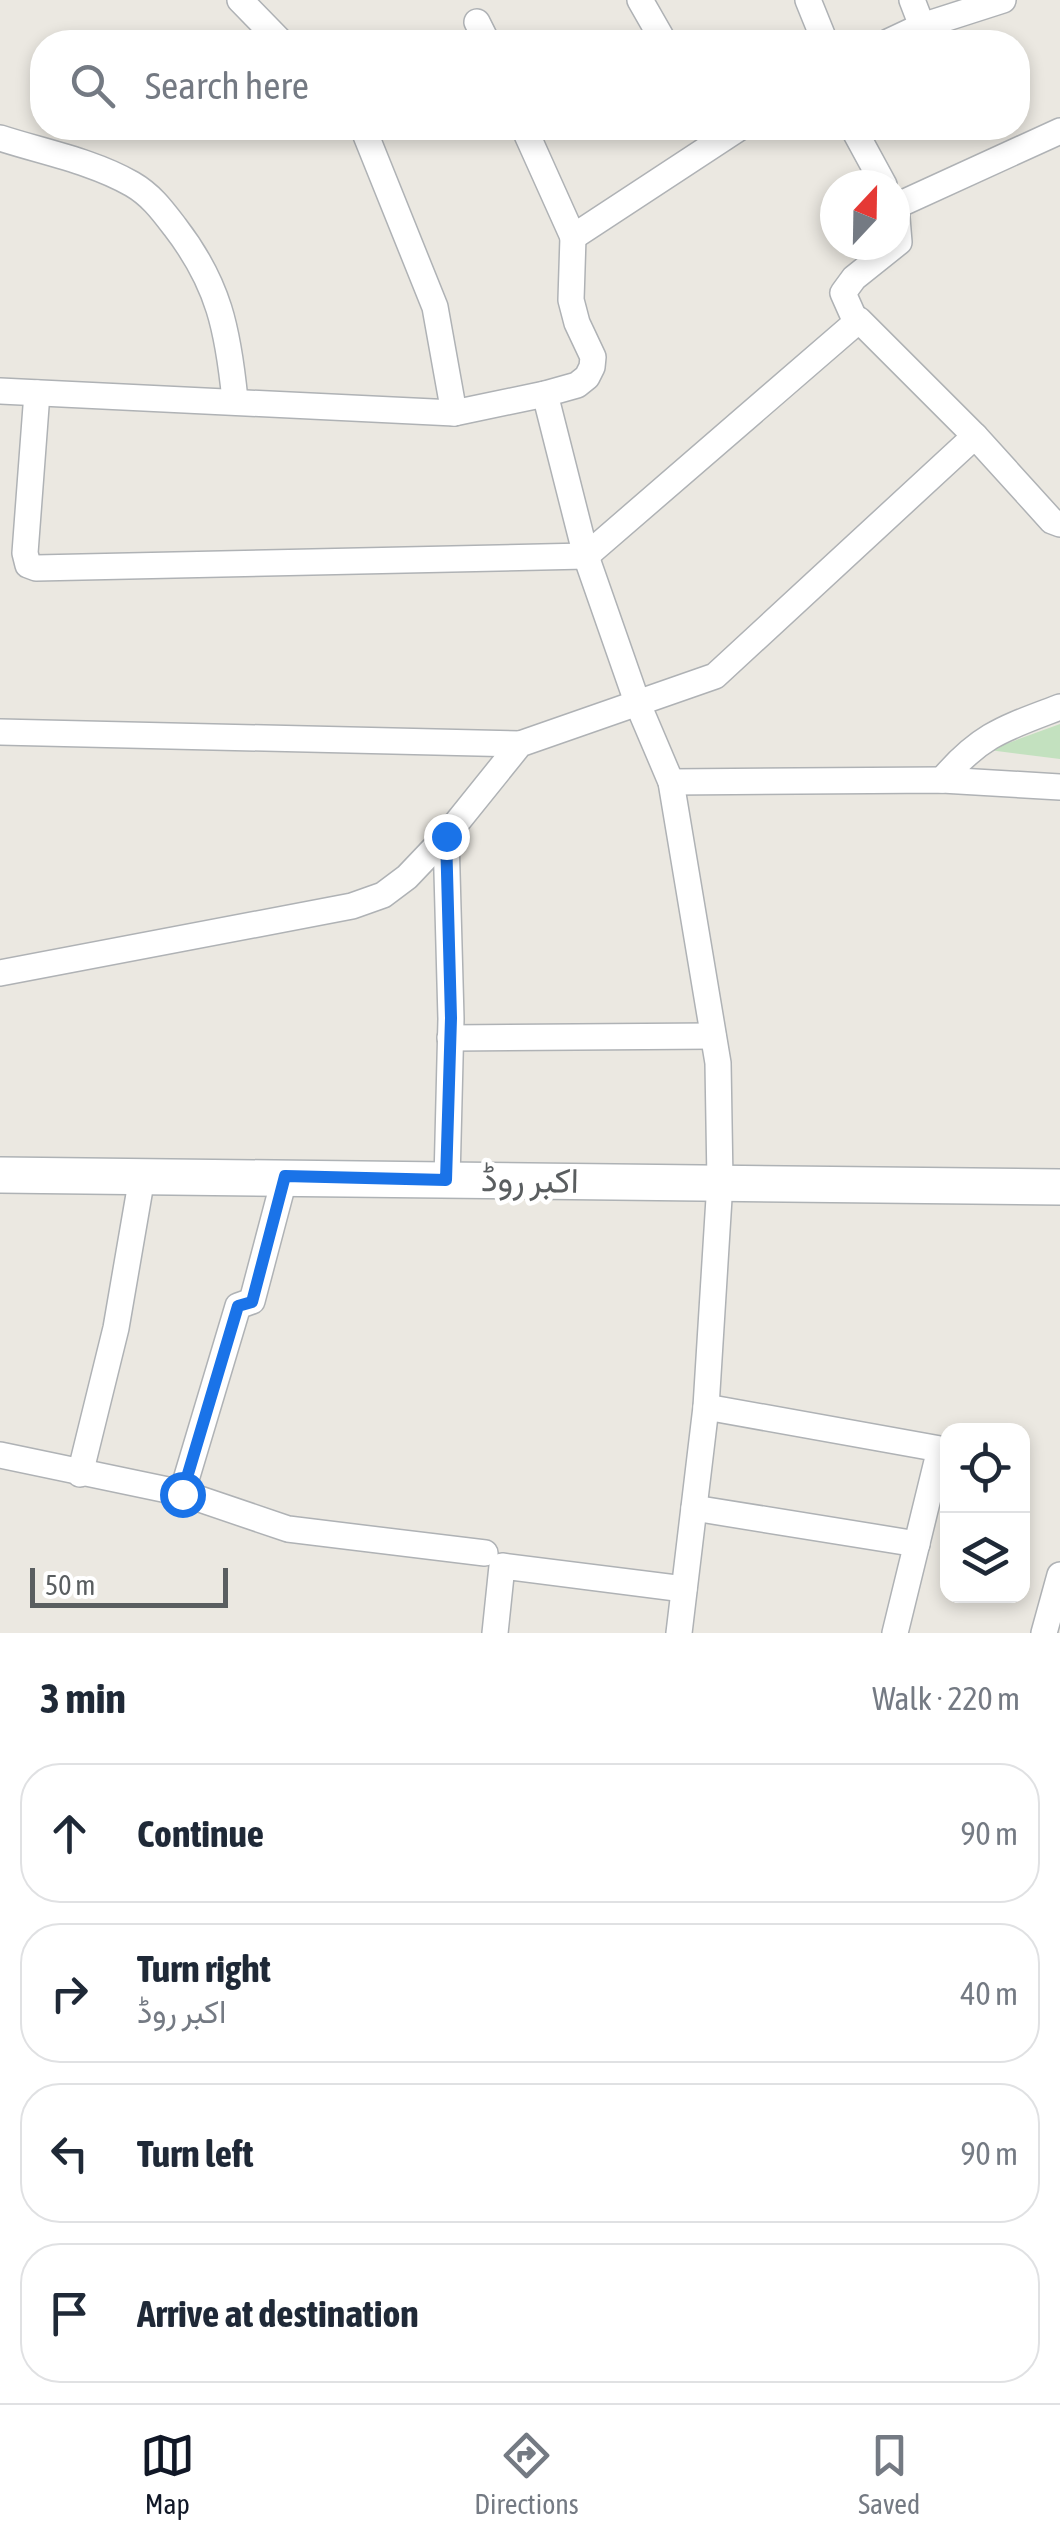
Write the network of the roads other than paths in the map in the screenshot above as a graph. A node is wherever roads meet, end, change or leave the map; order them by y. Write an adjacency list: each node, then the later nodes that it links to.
1 (240, 0): 7 (street)
2 (640, 0): 8 (street)
3 (808, 0): 9 (street)
4 (912, 0): 6 (street)
5 (1003, 0): 6 (street)
6 (922, 26): 10 (street)
7 (270, 30)
8 (657, 30)
9 (820, 30)
10 (914, 30)
11 (1060, 131): 18 (street)
12 (0, 138): 25 (street)
13 (368, 140): 26 (street)
14 (529, 140): 19 (street)
15 (712, 140): 19 (street)
16 (860, 140): 17 (street)
17 (876, 170)
18 (910, 199)
19 (573, 237): 24 (street)
20 (876, 260): 21 (street)
21 (855, 320): 27 (street); 29 (street)
22 (0, 391): 23 (street)
23 (37, 393): 25 (street); 29 (street)
24 (545, 394): 26 (street); 29 (street)
25 (235, 400): 26 (street)
26 (454, 413)
27 (975, 436): 28 (street); 30 (street)
28 (1060, 524)
29 (586, 556): 30 (street)
30 (638, 702): 33 (street); 35 (street)
31 (1060, 708): 34 (street)
32 (0, 732): 33 (street)
33 (520, 744): 37 (street)
34 (942, 780): 35 (street); 36 (street)
35 (670, 782): 39 (street)
36 (1060, 787)
37 (446, 836): 38 (street); 40 (street)
38 (0, 973)
39 (713, 1036): 40 (street); 45 (street)
40 (450, 1038): 44 (street)
41 (0, 1175): 42 (main road, اکبر روڈ)
42 (142, 1176): 43 (main road, اکبر روڈ); 49 (street)
43 (285, 1176): 44 (main road, اکبر روڈ); 50 (street)
44 (446, 1180): 45 (main road, اکبر روڈ)
45 (720, 1182): 46 (main road, اکبر روڈ); 47 (street)
46 (1060, 1187)
47 (706, 1408): 51 (street); 52 (street)
48 (0, 1455): 49 (street)
49 (80, 1474): 50 (street)
50 (182, 1494): 53 (street)
51 (694, 1508): 52 (street); 55 (street)
52 (917, 1544): 58 (street)
53 (485, 1554)
54 (1060, 1575): 59 (street)
55 (684, 1588): 56 (street); 57 (street)
56 (495, 1633)
57 (679, 1633)
58 (895, 1633)
59 (1044, 1633)

